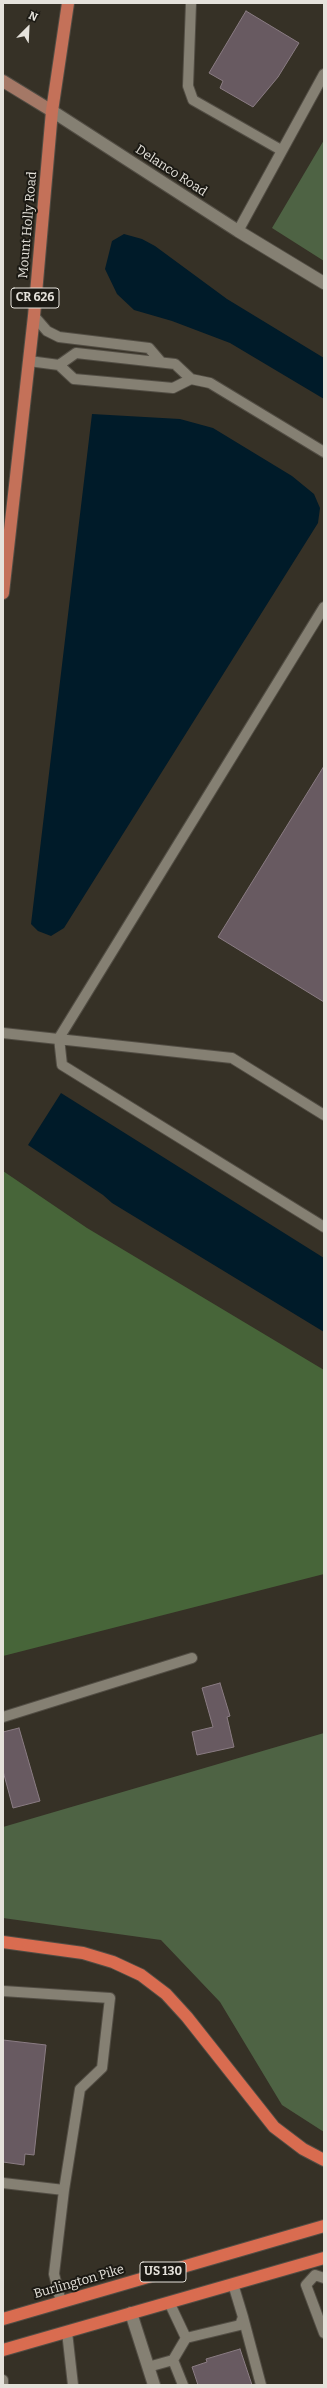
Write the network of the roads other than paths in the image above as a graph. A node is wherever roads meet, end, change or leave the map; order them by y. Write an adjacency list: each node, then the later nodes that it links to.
1 (68, 3): 5 (main road, Mount Holly Road / CR 626)
2 (191, 3): 6 (lane)
3 (324, 74): 6 (lane)
4 (3, 81): 5 (main road, Delanco Road)
5 (52, 111): 7 (street, Delanco Road); 9 (main road, Mount Holly Road / CR 626)
6 (281, 150): 7 (lane)
7 (238, 231): 8 (street, Delanco Road)
8 (324, 283)
9 (34, 316): 10 (main road, Mount Holly Road / CR 626); 11 (lane)
10 (28, 361): 12 (lane); 15 (main road, Mount Holly Road / CR 626)
11 (161, 362): 12 (lane); 13 (lane)
12 (59, 365): 13 (lane)
13 (191, 379): 14 (lane)
14 (324, 452)
15 (3, 593)
16 (324, 607): 18 (lane)
17 (3, 1033): 18 (lane)
18 (59, 1038): 19 (lane); 20 (lane)
19 (324, 1115)
20 (324, 1227)
21 (192, 1658): 22 (lane)
22 (3, 1717)
23 (3, 1942): 25 (highway)
24 (3, 1991): 27 (lane)
25 (324, 2160)
26 (3, 2183): 27 (lane)
27 (64, 2190): 33 (lane)
28 (324, 2226): 33 (highway, Burlington Pike / US 130)
29 (324, 2258): 30 (highway, US 130)
30 (311, 2261): 31 (lane); 32 (highway, US 130)
31 (319, 2276): 39 (lane)
32 (233, 2284): 34 (highway, US 130); 36 (lane)
33 (61, 2302): 37 (highway, Burlington Pike / US 130)
34 (169, 2302): 35 (highway, US 130); 40 (lane)
35 (131, 2313): 38 (highway, US 130); 43 (street)
36 (243, 2317): 40 (lane); 49 (lane)
37 (3, 2319)
38 (67, 2332): 41 (highway, US 130); 46 (lane)
39 (324, 2333)
40 (186, 2338): 42 (lane)
41 (3, 2350)
42 (173, 2360): 43 (lane); 48 (lane)
43 (148, 2367): 47 (street)
44 (3, 2380): 45 (lane)
45 (3, 2385)
46 (73, 2385)
47 (154, 2385)
48 (183, 2385)
49 (261, 2385)

